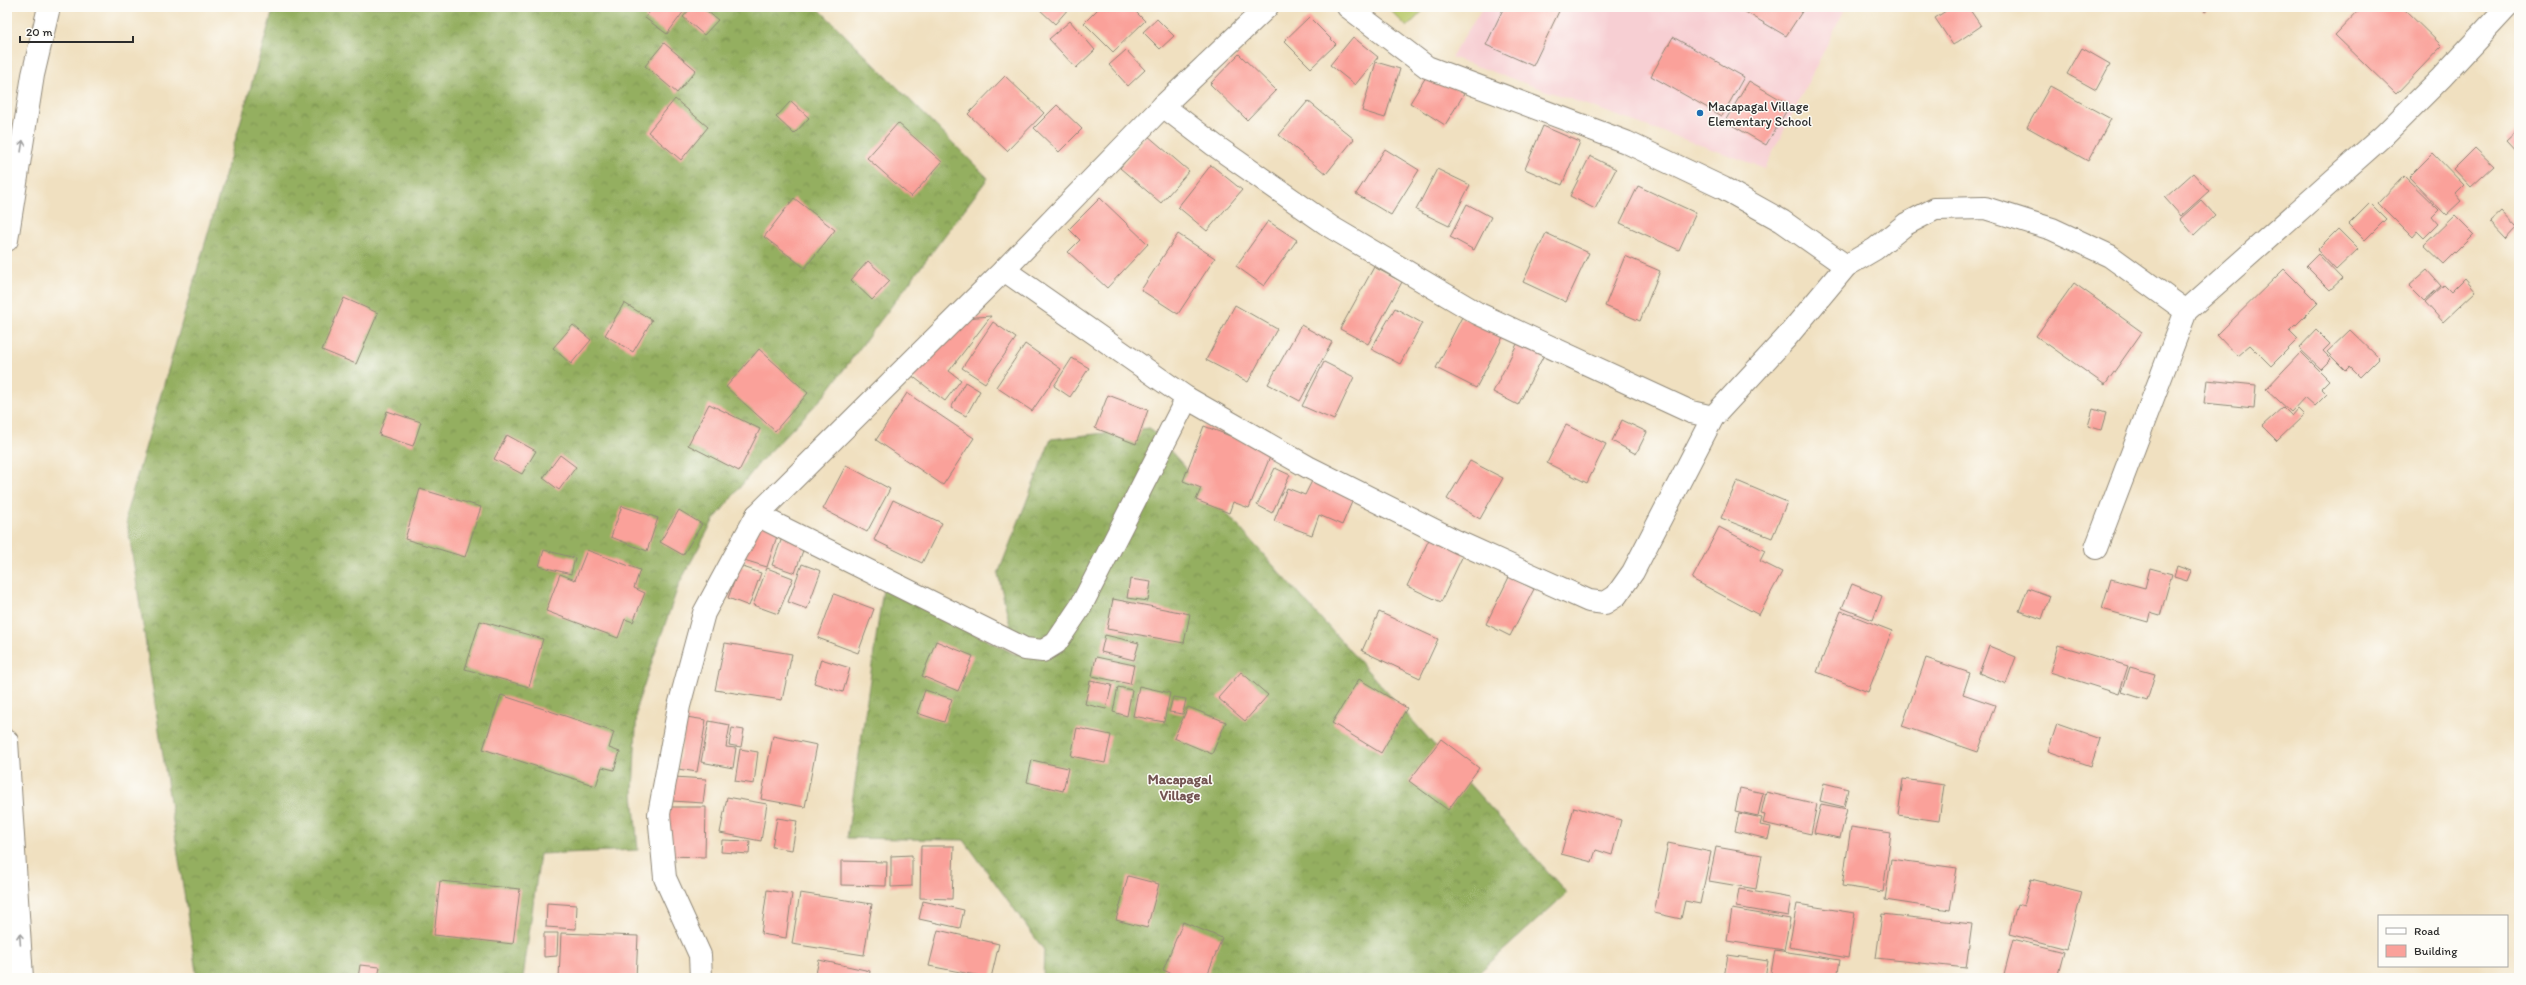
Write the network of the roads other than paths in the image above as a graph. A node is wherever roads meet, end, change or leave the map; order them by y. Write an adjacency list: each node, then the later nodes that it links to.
1 (49, 7): 6 (street, one-way to 1)
2 (1268, 7): 5 (street)
3 (1348, 7): 7 (street)
4 (2507, 7): 9 (street)
5 (1164, 106): 8 (street); 11 (street)
6 (7, 240)
7 (1846, 266): 9 (street); 11 (street)
8 (1004, 270): 10 (street); 12 (street)
9 (2186, 311): 13 (street)
10 (1187, 398): 11 (street); 12 (street)
11 (1713, 417)
12 (757, 515): 16 (street)
13 (2096, 548)
14 (7, 741): 15 (street, one-way to 14)
15 (22, 978)
16 (701, 978)

